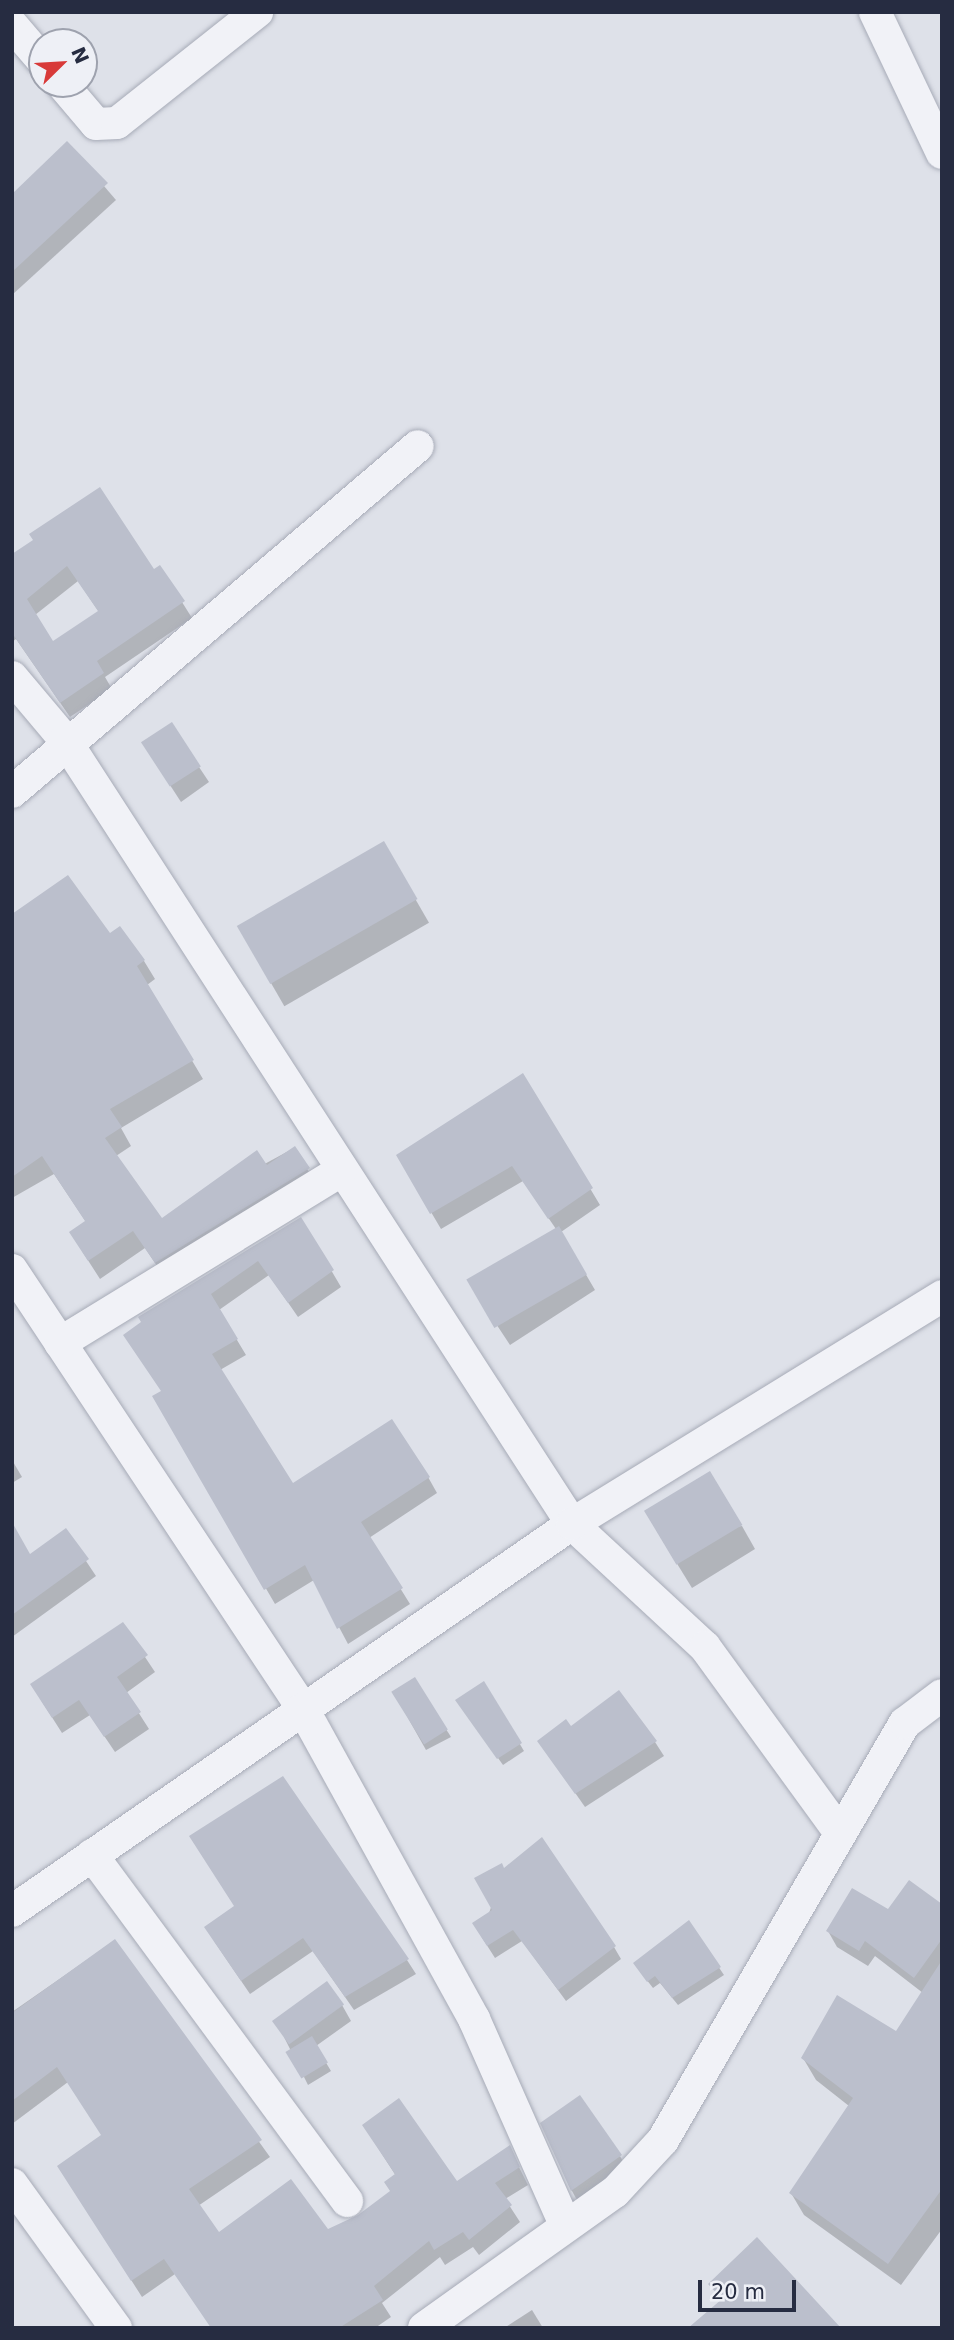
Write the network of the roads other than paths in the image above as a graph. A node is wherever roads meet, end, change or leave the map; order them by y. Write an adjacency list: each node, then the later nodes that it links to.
1 (257, 12): 5 (street)
2 (876, 12): 6 (street)
3 (12, 25): 4 (street)
4 (28, 44)
5 (74, 98)
6 (942, 153)
7 (418, 446): 9 (street)
8 (12, 677): 9 (street)
9 (65, 740): 10 (street); 11 (street)
10 (12, 792)
11 (341, 1171): 14 (street); 15 (street)
12 (12, 1270): 14 (street)
13 (942, 1296): 15 (street)
14 (61, 1343): 17 (street)
15 (572, 1524): 17 (street); 18 (street)
16 (942, 1695): 18 (street)
17 (303, 1709): 19 (street); 23 (street)
18 (838, 1830): 23 (street)
19 (92, 1855): 20 (street); 22 (street)
20 (12, 1911)
21 (12, 2184): 24 (street)
22 (347, 2201)
23 (565, 2224): 25 (street)
24 (116, 2328)
25 (424, 2328)

